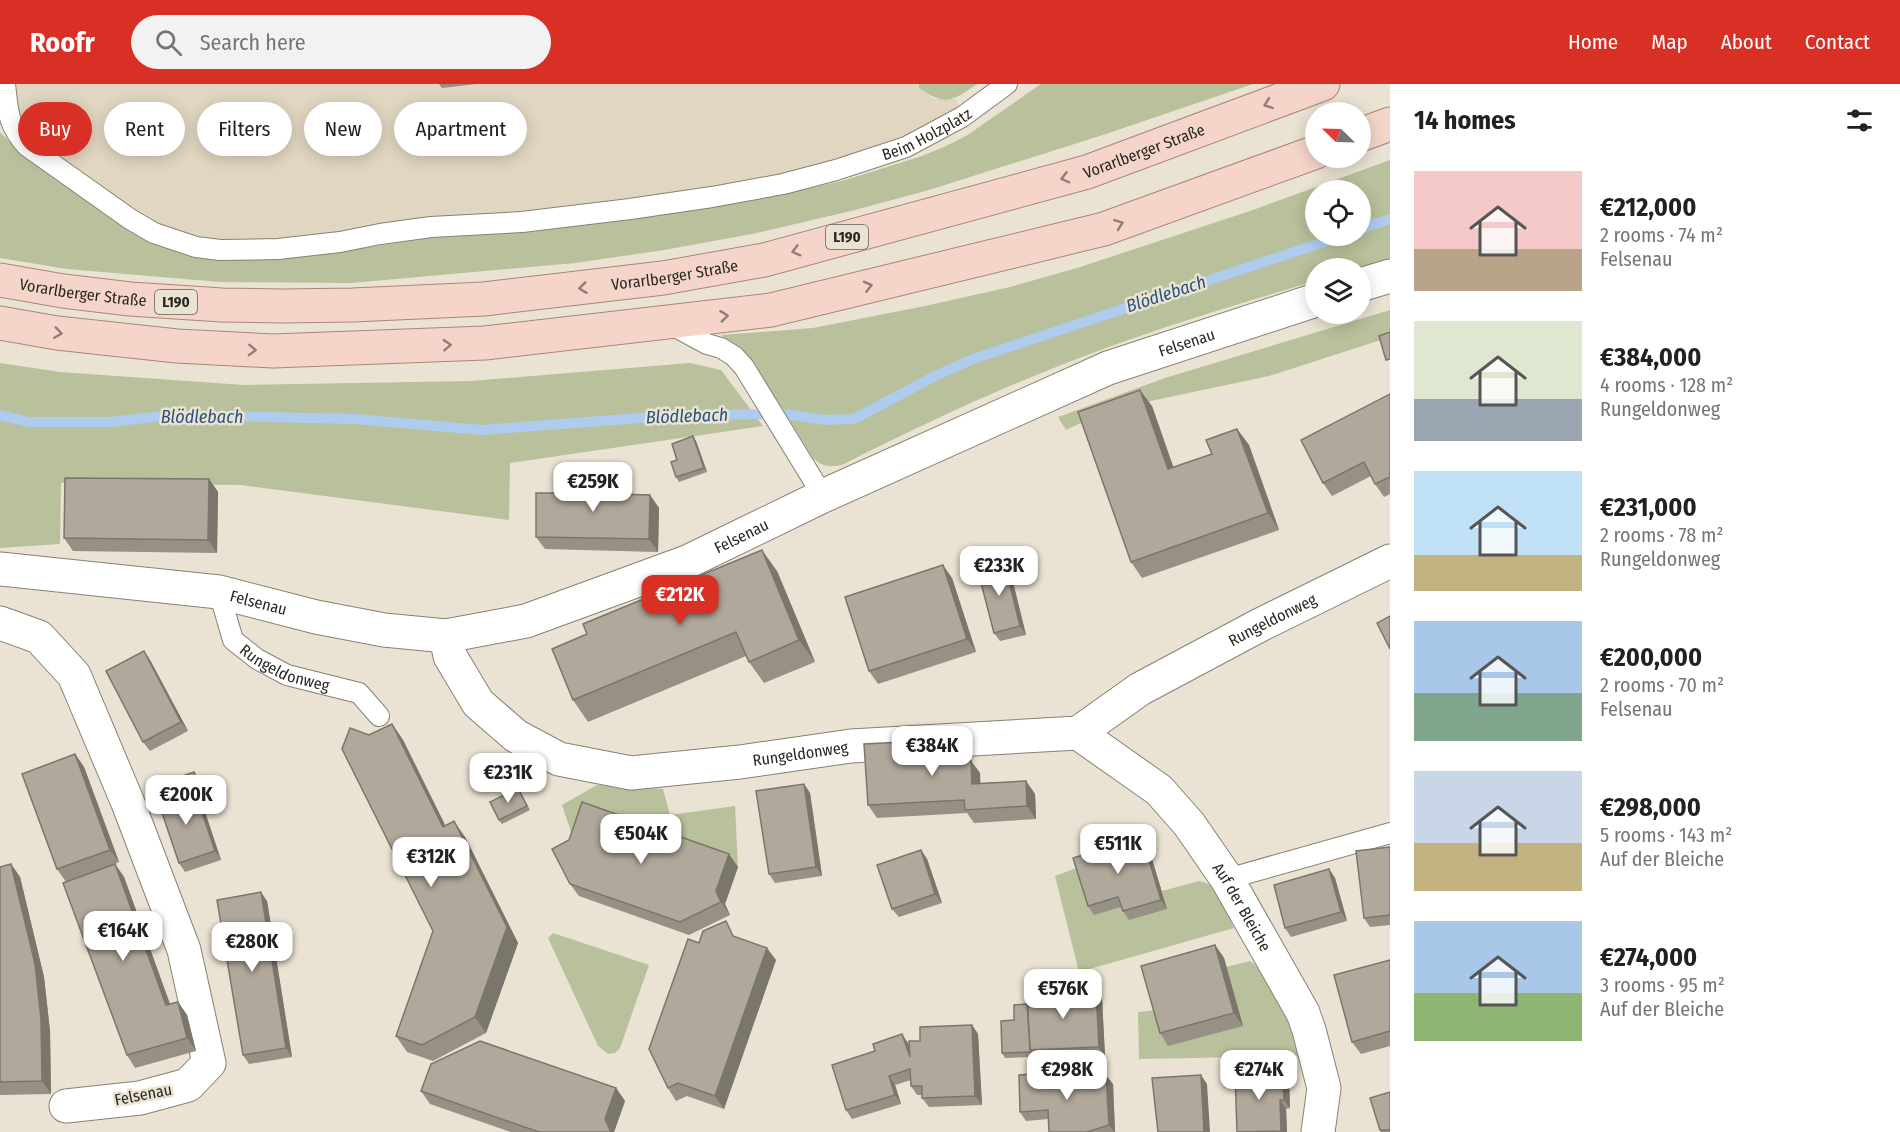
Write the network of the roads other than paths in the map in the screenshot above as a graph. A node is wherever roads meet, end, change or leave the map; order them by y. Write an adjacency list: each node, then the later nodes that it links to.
1 (5, 84): 2 (lane, Beim Holzplatz)
2 (1007, 84)
3 (1323, 84): 8 (main road, Vorarlberger Straße / L190, one-way to 8)
4 (1390, 124): 5 (main road)
5 (1371, 131)
6 (1305, 156): 12 (main road, one-way to 6)
7 (1390, 276): 9 (street)
8 (0, 280)
9 (1371, 282)
10 (1305, 304): 13 (street, Felsenau)
11 (0, 323): 12 (main road, one-way to 12)
12 (669, 324): 13 (lane)
13 (823, 496): 18 (street, Felsenau)
14 (1390, 561): 20 (street, Rungeldonweg)
15 (0, 569): 16 (street, Felsenau)
16 (219, 592): 18 (street, Felsenau); 19 (lane, Rungeldonweg)
17 (0, 623): 23 (street, Felsenau)
18 (446, 636): 20 (street, Rungeldonweg)
19 (379, 716)
20 (1078, 733): 22 (street, Auf der Bleiche)
21 (1390, 833): 22 (lane)
22 (1227, 879): 24 (street, Auf der Bleiche)
23 (66, 1106)
24 (1318, 1132)

